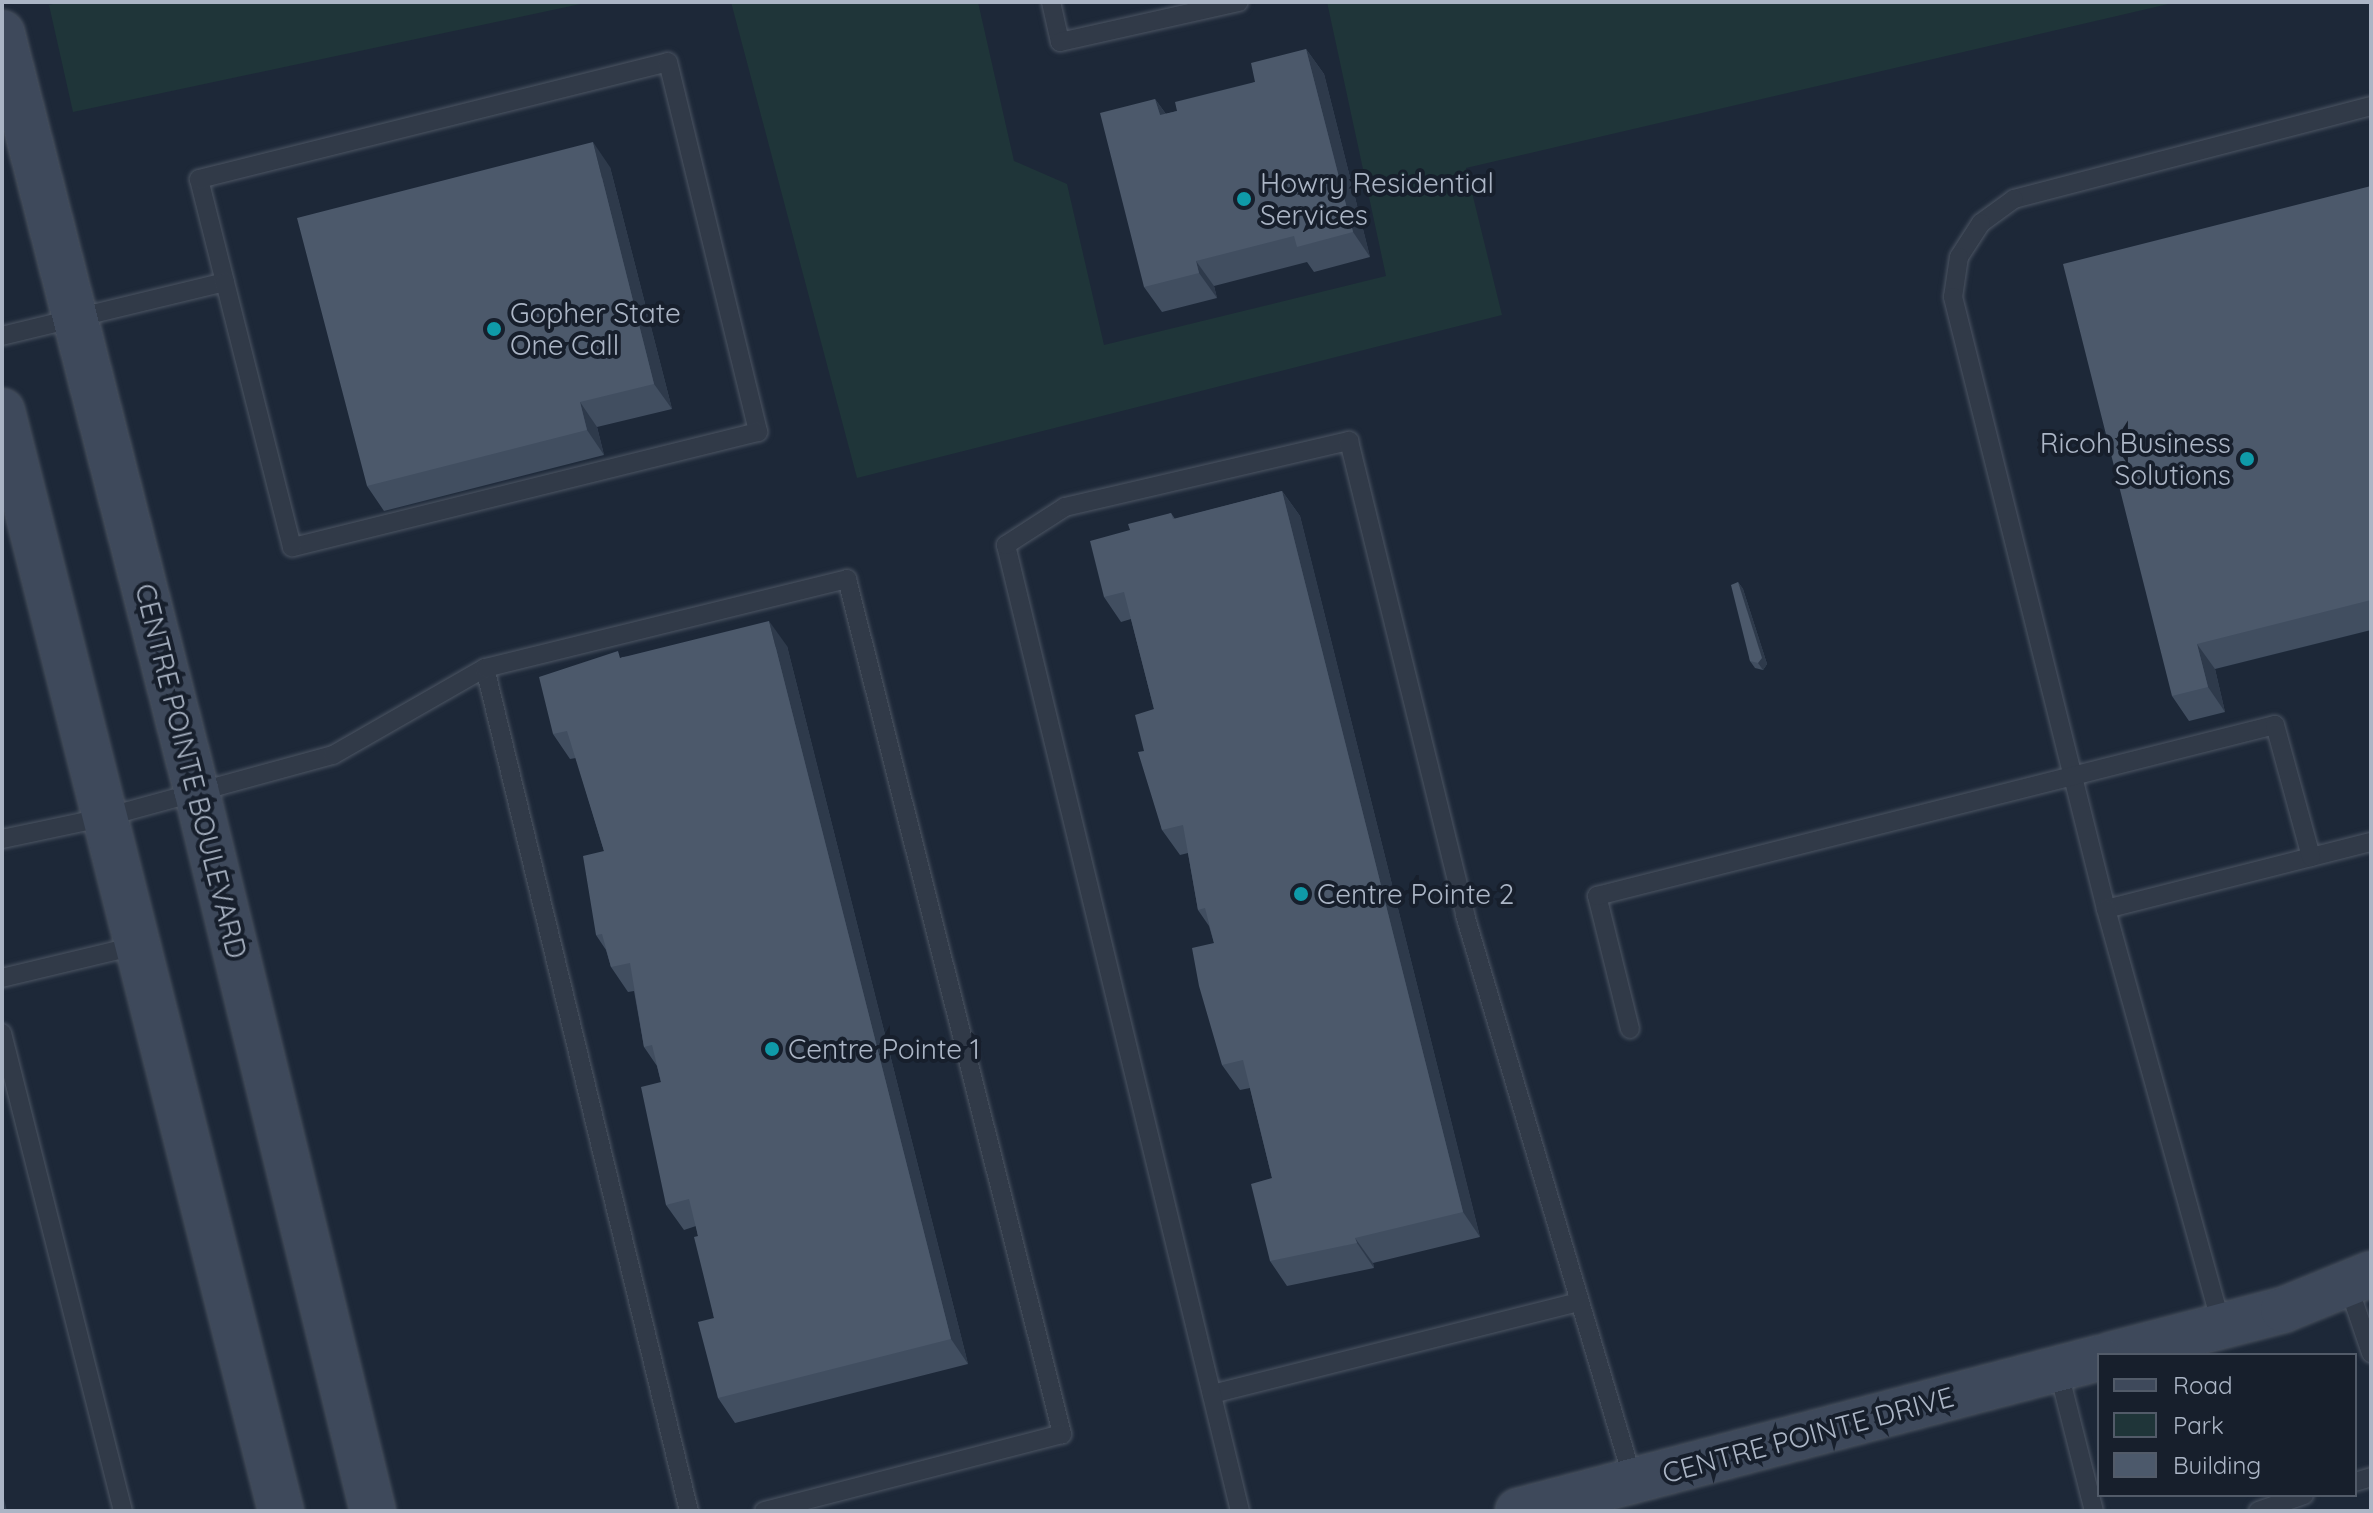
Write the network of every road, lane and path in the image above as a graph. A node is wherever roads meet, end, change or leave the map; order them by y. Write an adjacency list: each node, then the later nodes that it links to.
1 (1051, 2): 2 (lane)
2 (1239, 2)
3 (2, 33): 6 (street, CENTRE POINTE BOULEVARD)
4 (2371, 106): 10 (lane)
5 (225, 282): 5 (lane); 6 (lane)
6 (74, 315): 7 (lane); 11 (street, CENTRE POINTE BOULEVARD)
7 (2, 336)
8 (2, 411): 12 (street)
9 (485, 668): 11 (lane); 33 (lane); 34 (lane)
10 (2072, 777): 15 (lane); 16 (lane); 19 (lane)
11 (196, 789): 12 (lane); 32 (street, CENTRE POINTE BOULEVARD)
12 (106, 817): 13 (lane); 17 (street)
13 (2, 839)
14 (2371, 842): 15 (lane)
15 (2311, 857): 16 (lane)
16 (2106, 909): 23 (lane)
17 (139, 945): 18 (lane); 31 (street)
18 (2, 978)
19 (1630, 1029)
20 (2, 1033): 30 (lane)
21 (2359, 1280): 23 (street); 25 (lane)
22 (1578, 1302): 27 (lane); 27 (lane); 28 (lane)
23 (2222, 1326): 24 (street)
24 (2118, 1353)
25 (2371, 1353)
26 (2079, 1363): 28 (street, CENTRE POINTE DRIVE); 37 (lane)
27 (1212, 1394): 35 (lane)
28 (1633, 1481): 36 (street, CENTRE POINTE DRIVE)
29 (2298, 1497): 38 (lane)
30 (123, 1511)
31 (281, 1511)
32 (373, 1511)
33 (689, 1511)
34 (764, 1511)
35 (1240, 1511)
36 (1518, 1511)
37 (2094, 1511)
38 (2258, 1511)

